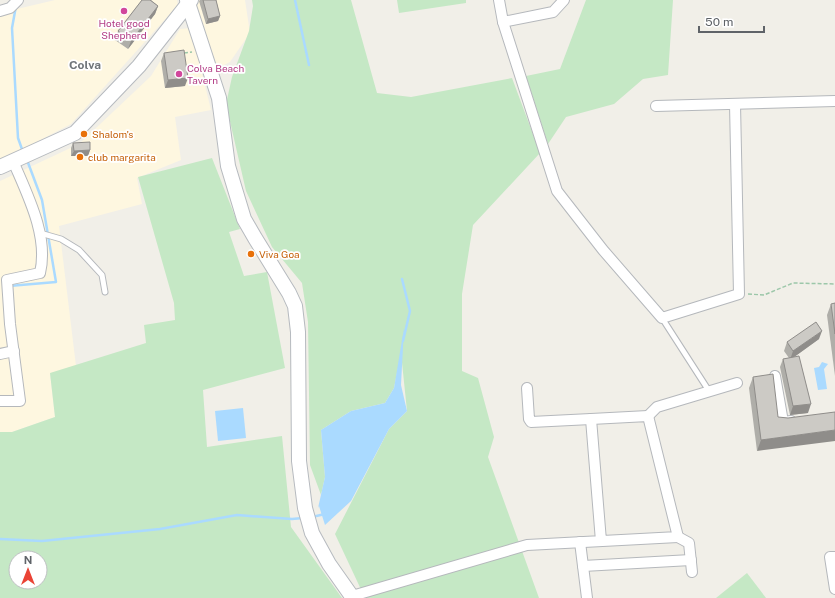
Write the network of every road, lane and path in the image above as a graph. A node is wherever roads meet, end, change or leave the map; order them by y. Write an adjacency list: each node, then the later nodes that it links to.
1 (18, 0): 5 (street)
2 (498, 0): 6 (street)
3 (564, 0): 6 (street)
4 (189, 1): 7 (street); 12 (street)
5 (0, 11)
6 (503, 22): 18 (street)
7 (204, 51): 8 (path); 37 (street)
8 (178, 53)
9 (835, 101): 10 (street)
10 (734, 104): 11 (street); 17 (street)
11 (656, 106)
12 (13, 161): 13 (street); 14 (street)
13 (0, 167)
14 (39, 233): 16 (lane); 19 (street)
15 (835, 284): 17 (path)
16 (105, 292)
17 (739, 294): 18 (street)
18 (662, 318): 24 (lane)
19 (14, 351): 20 (street); 25 (street)
20 (0, 354)
21 (776, 376): 28 (street)
22 (737, 383): 24 (street)
23 (527, 388): 27 (street)
24 (709, 391): 26 (street)
25 (0, 401)
26 (648, 416): 27 (street); 29 (street)
27 (592, 419): 30 (street)
28 (798, 421)
29 (678, 537): 30 (street); 33 (street)
30 (601, 541): 31 (street)
31 (580, 542): 34 (street); 37 (street)
32 (835, 557): 36 (street)
33 (691, 560): 34 (street); 35 (street)
34 (583, 566): 38 (street)
35 (692, 572)
36 (835, 589)
37 (352, 597)
38 (587, 598)

